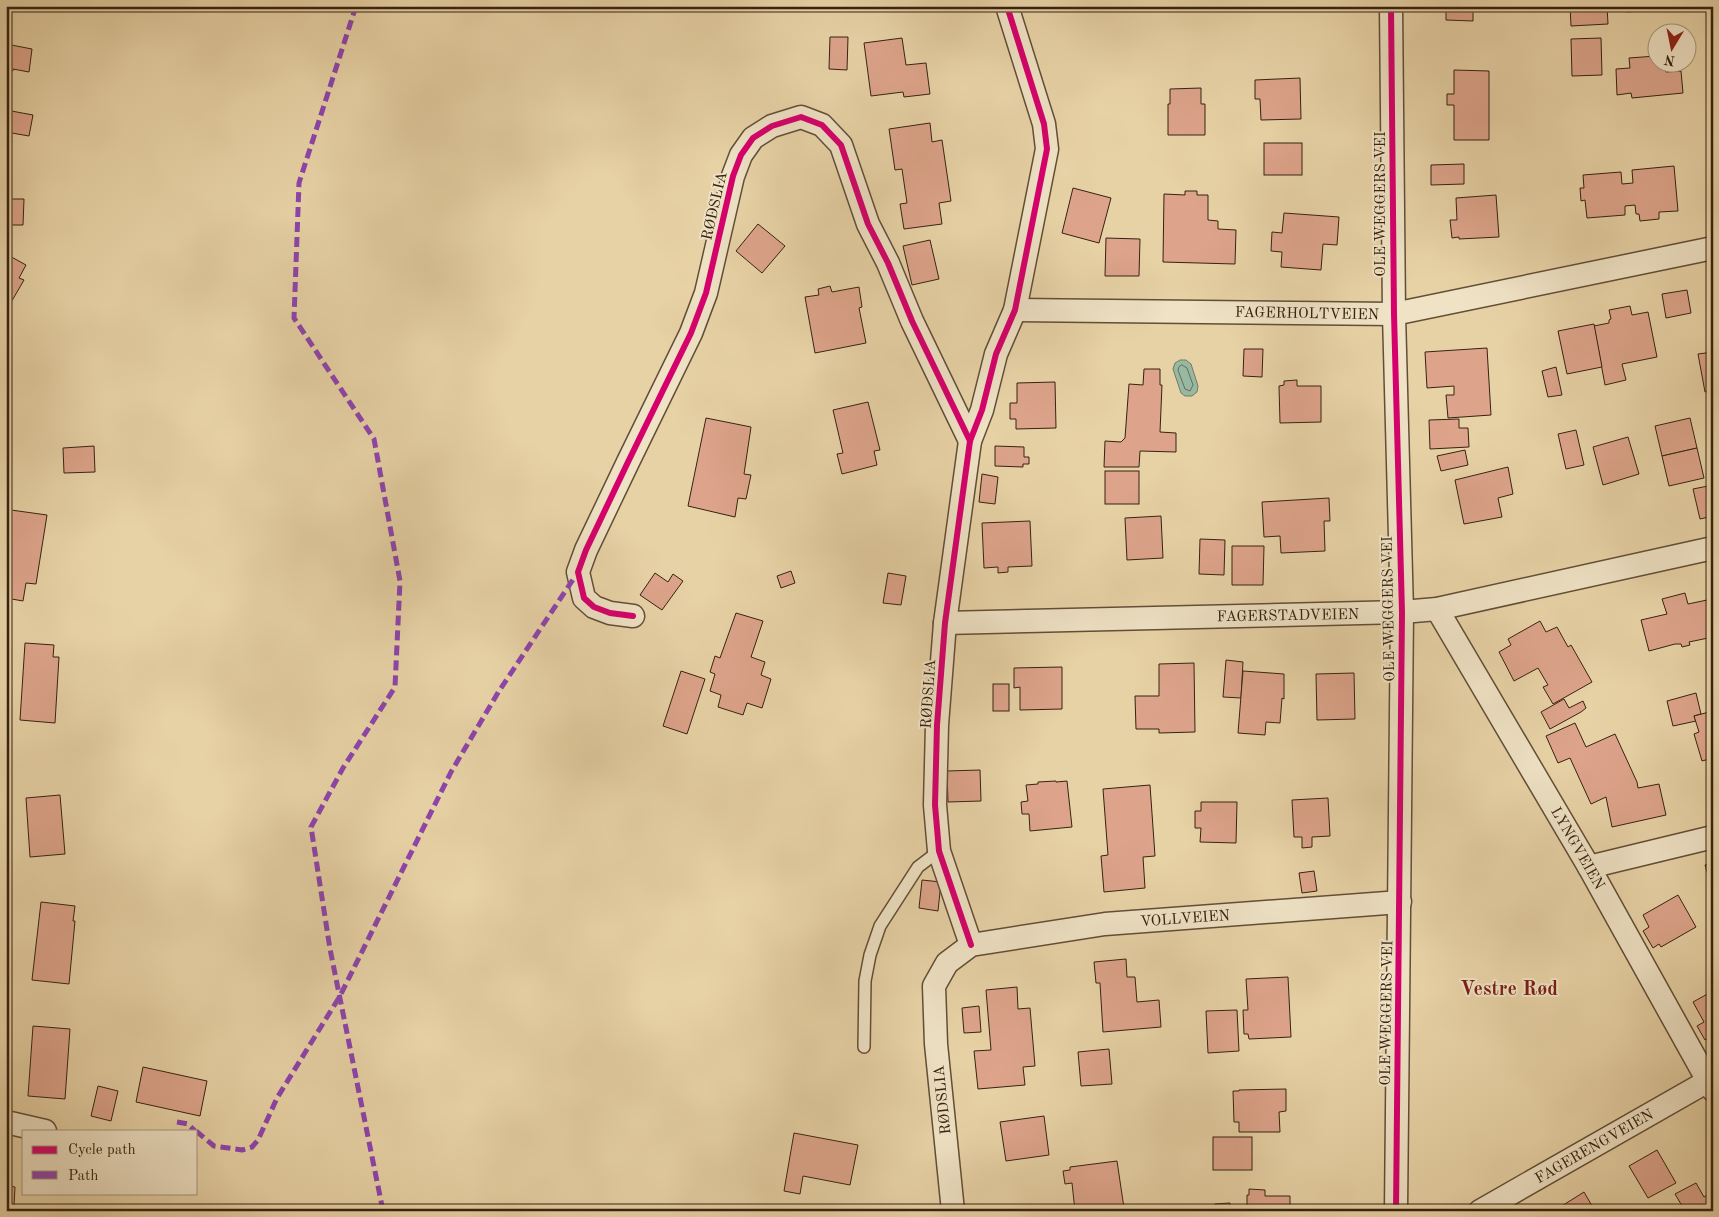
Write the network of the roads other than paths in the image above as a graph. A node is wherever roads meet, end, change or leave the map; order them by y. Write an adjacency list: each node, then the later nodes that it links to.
1 (1007, 6): 4 (street, RØDSLIA)
2 (1391, 6): 5 (street, OLE WEGGERS VEI)
3 (1713, 248): 5 (street, FAGERHOLTVEIEN)
4 (1015, 310): 5 (street, FAGERHOLTVEIEN); 6 (street, RØDSLIA)
5 (1394, 314): 9 (street, OLE WEGGERS VEI)
6 (970, 442): 10 (street, RØDSLIA); 11 (street, RØDSLIA)
7 (1713, 548): 8 (street, FAGERSTADVEIEN)
8 (1437, 609): 9 (street, FAGERSTADVEIEN); 14 (street, LYNGVEIEN)
9 (1402, 612): 11 (street, FAGERSTADVEIEN); 15 (street, OLE WEGGERS VEI)
10 (633, 616)
11 (946, 623): 13 (street, RØDSLIA)
12 (1713, 837): 14 (street)
13 (939, 851): 16 (street, RØDSLIA); 17 (lane)
14 (1589, 867): 18 (street, LYNGVEIEN)
15 (1400, 902): 16 (street, VOLLVEIEN); 22 (street, OLE WEGGERS VEI)
16 (971, 945): 21 (street, RØDSLIA)
17 (864, 1047)
18 (1710, 1085): 23 (street, FAGERENGVEIEN)
19 (6, 1122): 20 (street)
20 (42, 1130)
21 (953, 1211)
22 (1396, 1211)
23 (1480, 1211)

